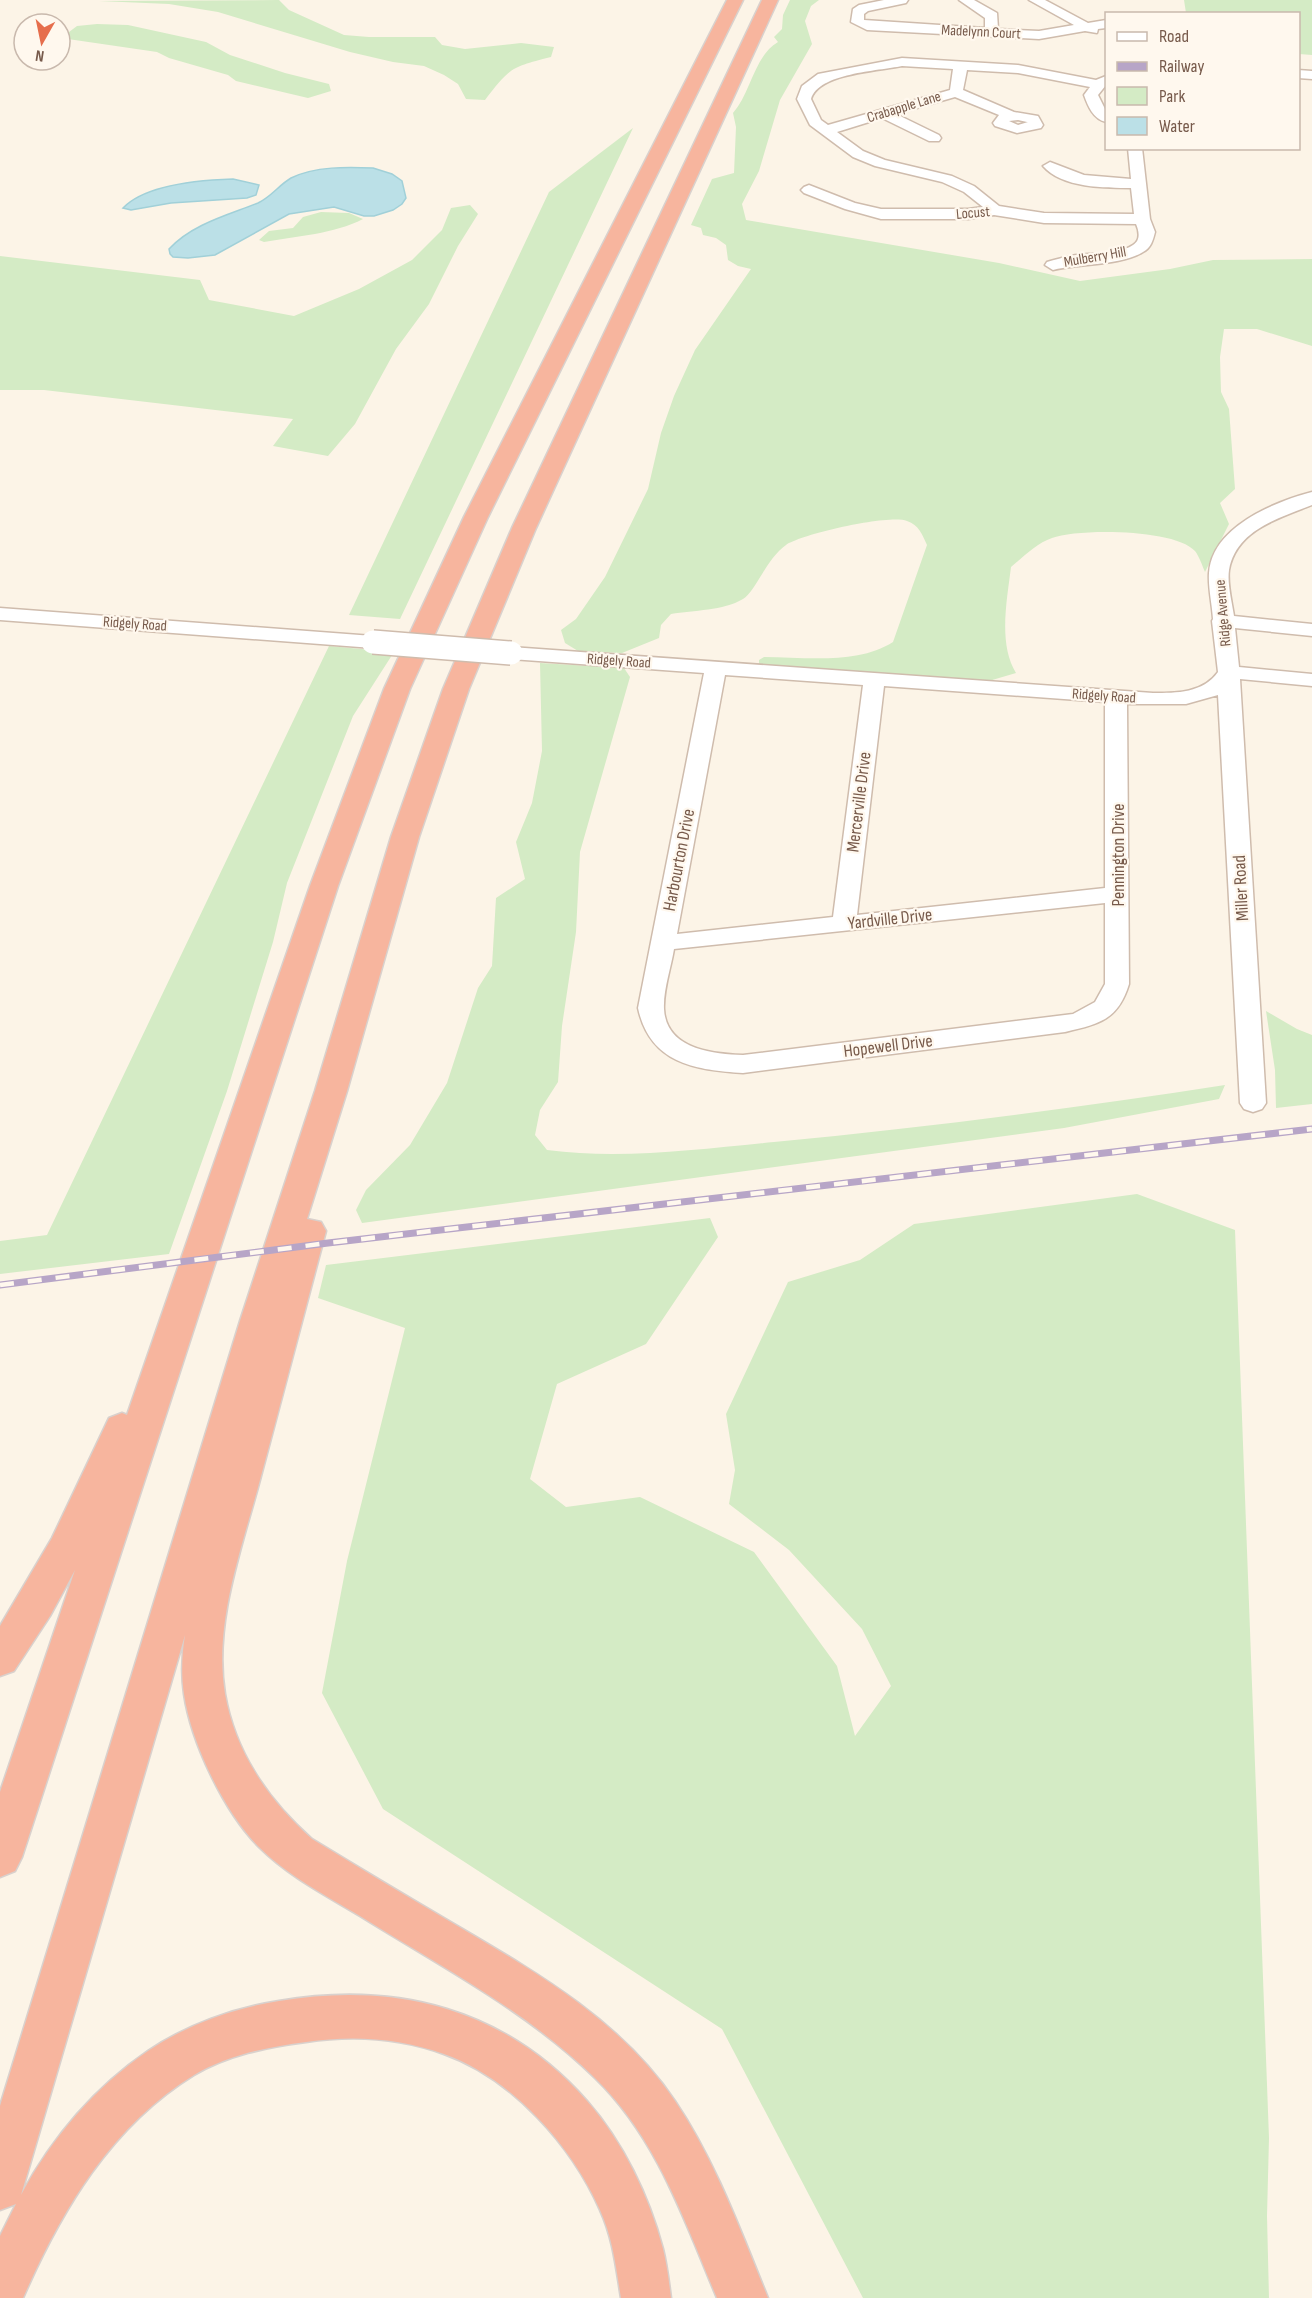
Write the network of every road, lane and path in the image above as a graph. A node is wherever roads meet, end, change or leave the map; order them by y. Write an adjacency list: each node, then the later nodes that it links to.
1 (735, 0): 41 (highway)
2 (770, 0): 39 (highway)
3 (902, 0): 6 (street, Madelynn Court)
4 (965, 0): 6 (street)
5 (1035, 0): 7 (street)
6 (992, 32): 7 (street, Madelynn Court)
7 (1100, 34)
8 (840, 58): 10 (street)
9 (961, 64): 10 (street); 11 (street); 12 (street, Crabapple Lane)
10 (862, 68): 16 (street)
11 (1102, 82): 15 (street)
12 (956, 92): 13 (street, Crabapple Lane); 14 (street)
13 (883, 113): 16 (street, Crabapple Lane); 17 (street)
14 (1010, 116)
15 (1105, 116)
16 (827, 130): 22 (street)
17 (934, 138)
18 (1135, 150): 20 (street)
19 (1050, 166): 20 (street)
20 (1138, 184): 23 (street)
21 (809, 190): 22 (street, Locust)
22 (994, 210): 23 (street, Locust)
23 (1142, 219): 24 (street, Mulberry Hill)
24 (1053, 265)
25 (1312, 498): 27 (street, Ridge Avenue)
26 (0, 614): 29 (street, Ridgely Road, bridge)
27 (1222, 621): 28 (street); 30 (street, Ridge Avenue)
28 (1312, 630)
29 (716, 668): 31 (street, Ridgely Road); 36 (street, Harbourton Drive)
30 (1229, 672): 32 (street); 33 (street, Ridgely Road); 40 (street, Miller Road)
31 (874, 680): 33 (street, Ridgely Road); 35 (street, Mercerville Drive)
32 (1312, 680)
33 (1116, 697): 34 (street, Pennington Drive)
34 (1118, 894): 35 (street, Yardville Drive); 37 (street, Pennington Drive)
35 (844, 924): 36 (street, Yardville Drive)
36 (662, 943): 38 (street, Harbourton Drive)
37 (1105, 1009): 38 (street, Hopewell Drive)
38 (671, 1046)
39 (331, 1091): 44 (highway); 47 (highway)
40 (1253, 1103)
41 (187, 1291): 42 (highway); 43 (highway)
42 (0, 1659)
43 (0, 1857)
44 (0, 2186)
45 (0, 2293): 46 (highway)
46 (646, 2298)
47 (743, 2298)

